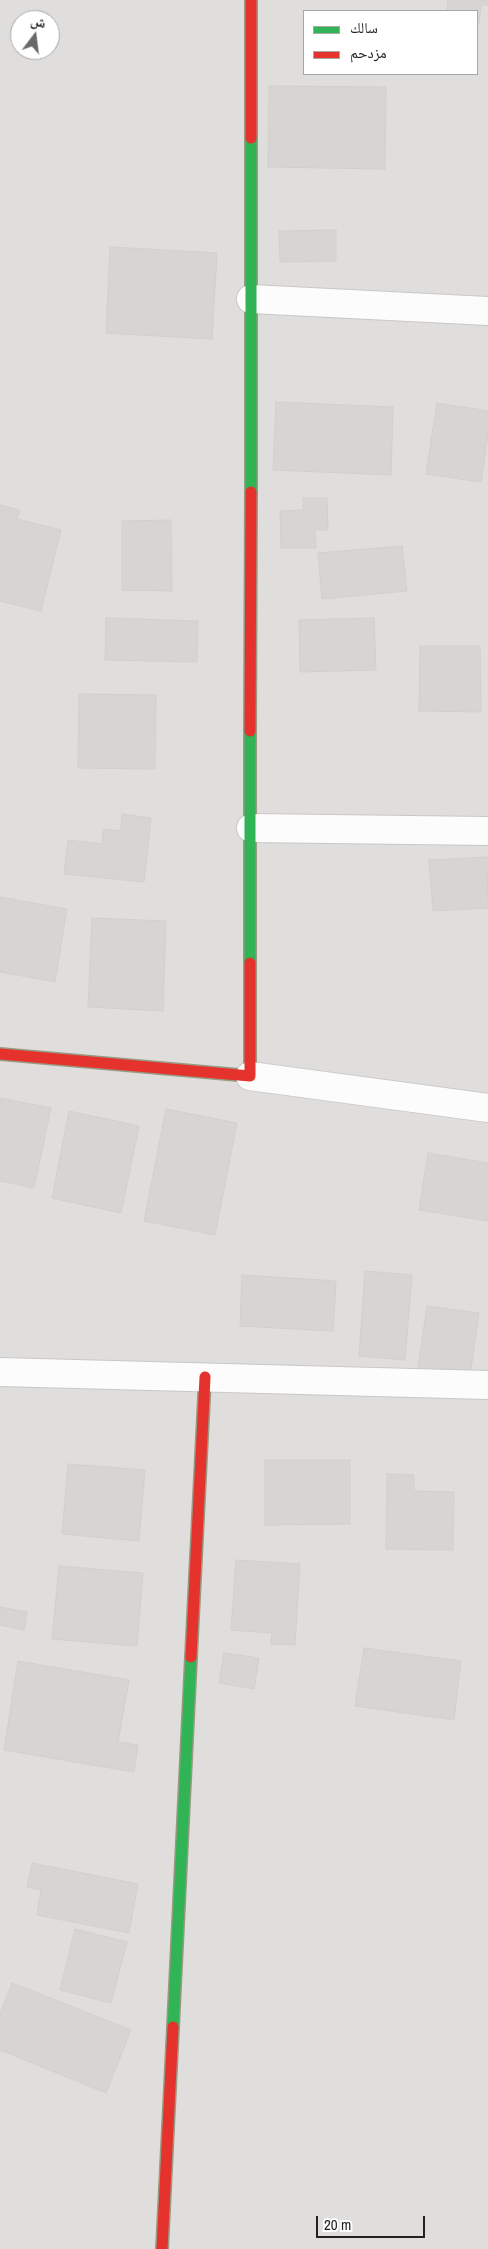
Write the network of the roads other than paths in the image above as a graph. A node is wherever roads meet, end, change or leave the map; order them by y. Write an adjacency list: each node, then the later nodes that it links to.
1 (251, 0): 2 (street)
2 (251, 299): 3 (street); 4 (street)
3 (488, 312)
4 (251, 828): 5 (street); 7 (street)
5 (488, 831)
6 (0, 1054): 7 (street)
7 (250, 1076): 8 (street)
8 (488, 1108)
9 (0, 1372): 10 (street)
10 (205, 1377): 11 (street); 12 (street)
11 (488, 1385)
12 (162, 2249)

